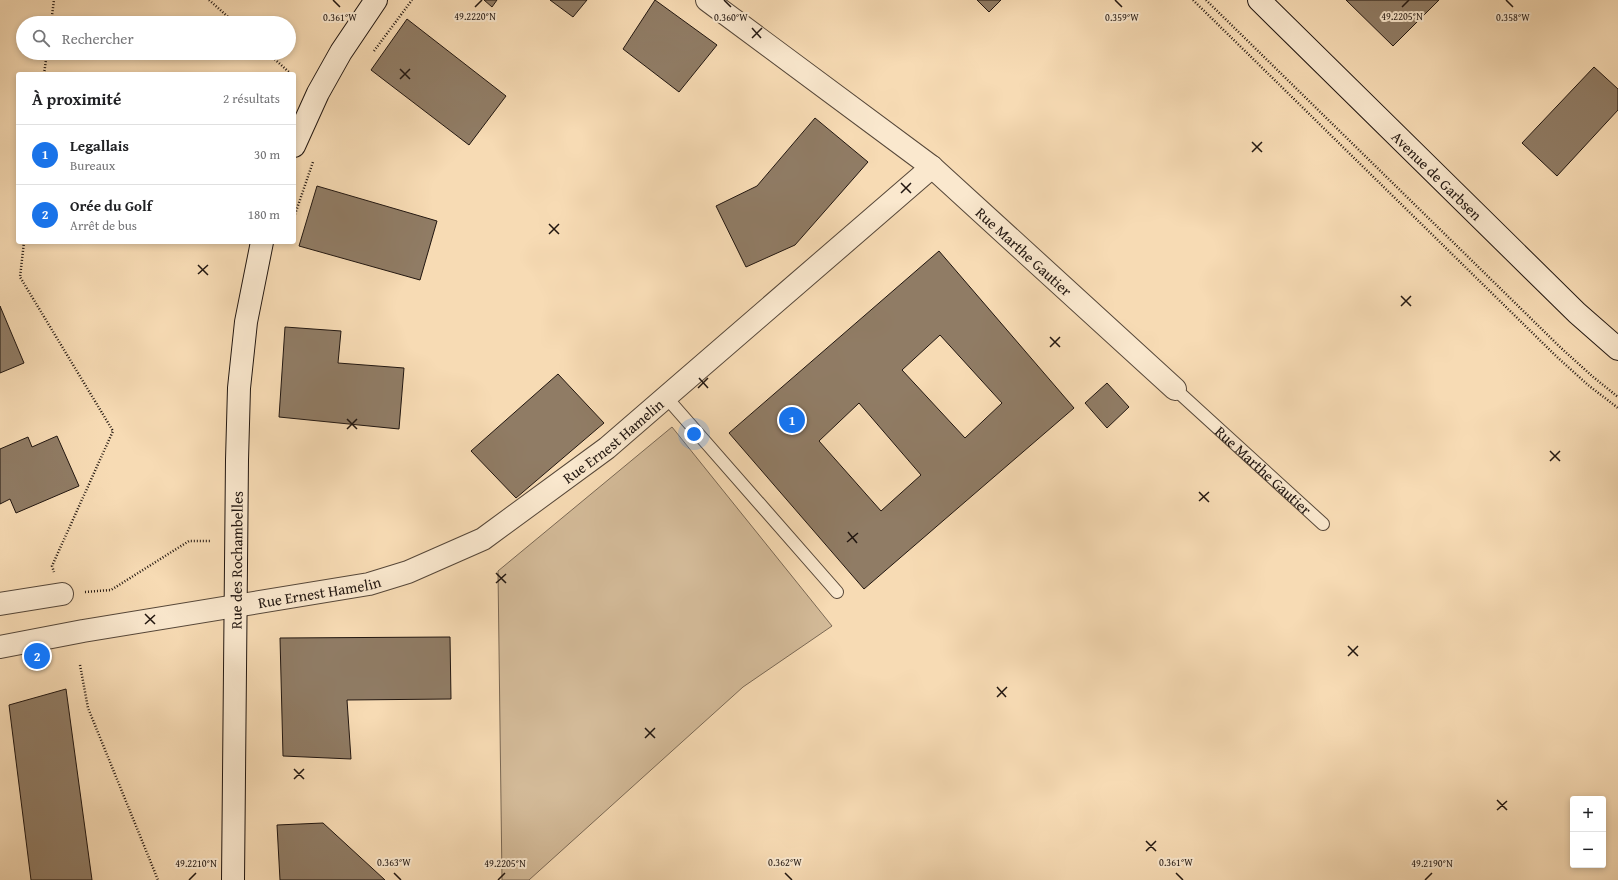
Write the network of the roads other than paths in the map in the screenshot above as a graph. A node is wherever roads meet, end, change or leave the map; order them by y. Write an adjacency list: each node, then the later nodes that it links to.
1 (376, 0): 4 (street)
2 (707, 0): 5 (street, Rue Marthe Gautier)
3 (1259, 0): 7 (street, Avenue de Garbsen)
4 (296, 142)
5 (932, 167): 8 (street, Rue Marthe Gautier); 9 (street, Rue Ernest Hamelin)
6 (262, 244): 14 (street, Rue des Rochambelles)
7 (1618, 349)
8 (1175, 389): 10 (lane, Rue Marthe Gautier)
9 (666, 397): 11 (lane); 14 (street, Rue Ernest Hamelin)
10 (1323, 524)
11 (837, 592)
12 (62, 594): 13 (street)
13 (0, 604)
14 (235, 606): 15 (street, Rue Ernest Hamelin); 16 (street, Rue des Rochambelles)
15 (0, 647)
16 (233, 880)

